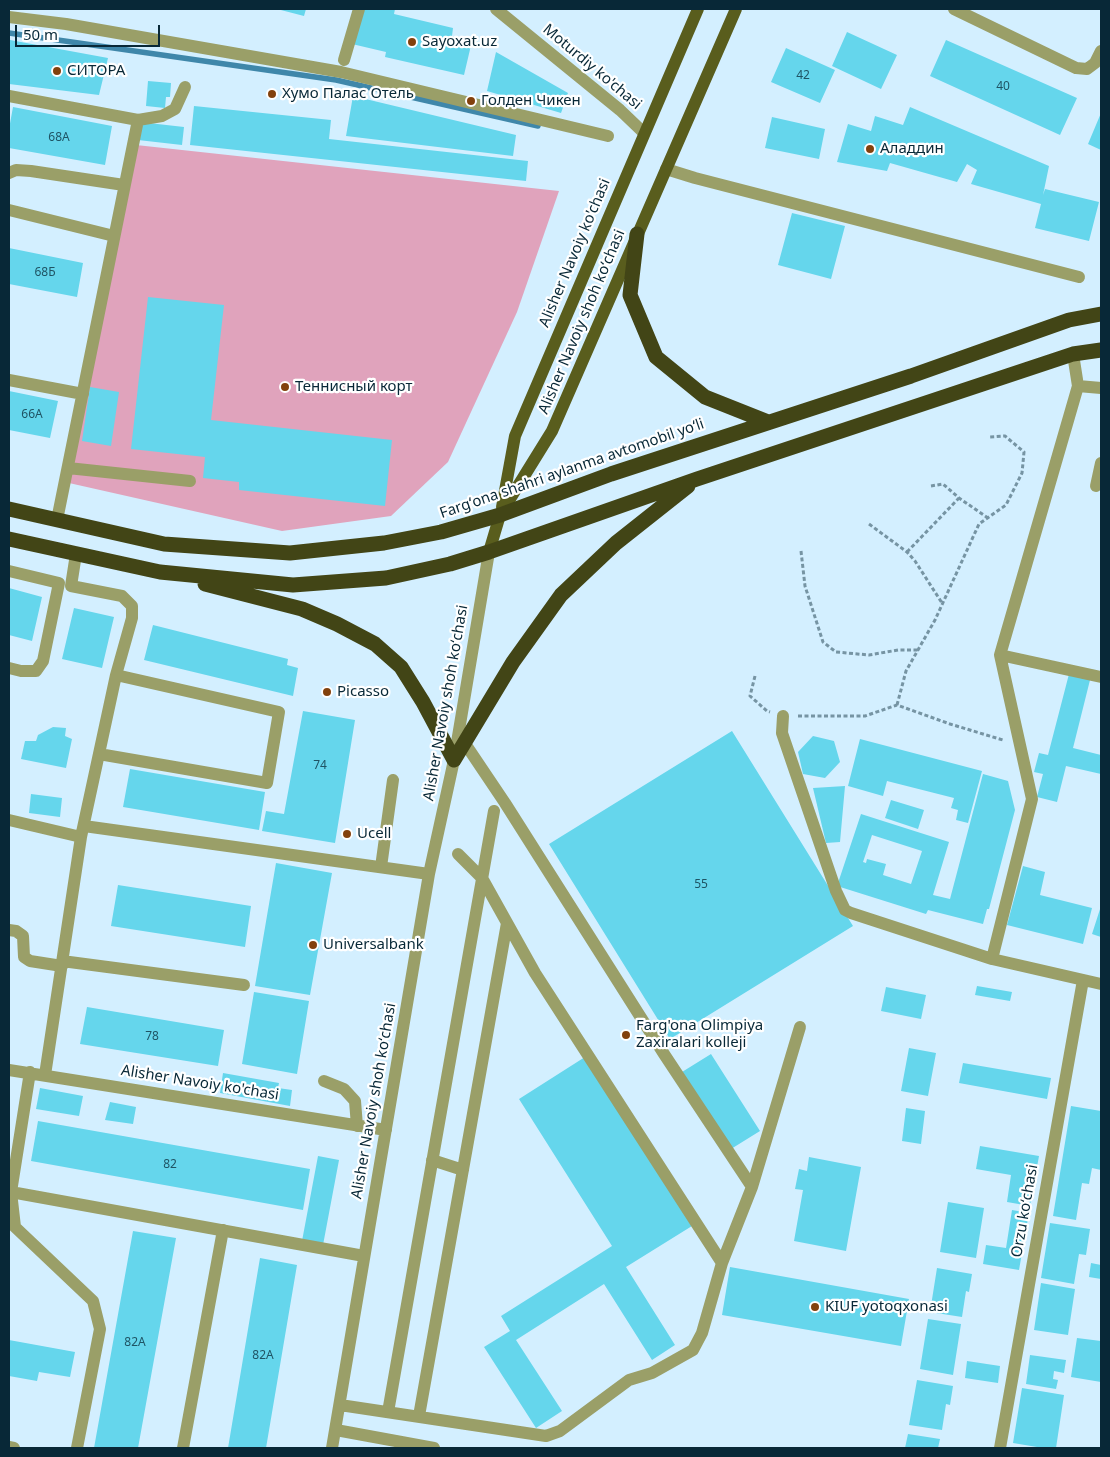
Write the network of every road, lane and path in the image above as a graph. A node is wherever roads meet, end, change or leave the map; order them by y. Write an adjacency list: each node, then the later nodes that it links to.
1 (359, 9): 5 (street)
2 (698, 9): 12 (main road, Alisher Navoiy ko'chasi)
3 (736, 9): 14 (main road, Alisher Navoiy shoh koʻchasi)
4 (954, 9): 8 (street)
5 (9, 10)
6 (503, 11): 12 (street, Moturdiy ko'chasi)
7 (9, 17): 13 (street)
8 (1101, 51)
9 (185, 87): 11 (street)
10 (9, 96): 11 (street)
11 (138, 120): 16 (street)
12 (644, 132): 38 (main road, Alisher Navoiy ko'chasi)
13 (608, 136)
14 (666, 169): 18 (main road, Alisher Navoiy shoh koʻchasi); 20 (street)
15 (9, 173): 16 (street)
16 (124, 185): 19 (street)
17 (9, 210): 19 (street)
18 (637, 234): 28 (highway); 38 (main road, Alisher Navoiy shoh koʻchasi)
19 (114, 236): 27 (street)
20 (1079, 277)
21 (1101, 314): 28 (highway, Fargʻona shahri aylanma avtomobil yoʻli)
22 (1101, 350): 23 (highway)
23 (1073, 354): 25 (street); 32 (highway)
24 (9, 380): 27 (street)
25 (1078, 386): 26 (street); 52 (street)
26 (1101, 388)
27 (82, 394): 31 (street)
28 (768, 422): 38 (highway, Fargʻona shahri aylanma avtomobil yoʻli)
29 (989, 437): 39 (path)
30 (1101, 463): 35 (street)
31 (68, 468): 33 (street); 40 (street)
32 (697, 479): 44 (highway); 59 (highway)
33 (190, 481)
34 (931, 486): 36 (path)
35 (1096, 486)
36 (959, 498): 39 (path); 45 (path)
37 (9, 509): 40 (highway, Fargʻona shahri aylanma avtomobil yoʻli)
38 (500, 515): 40 (highway, Fargʻona shahri aylanma avtomobil yoʻli); 44 (main road, Alisher Navoiy shoh koʻchasi)
39 (988, 518): 50 (path)
40 (58, 520)
41 (869, 524): 45 (path)
42 (9, 539): 46 (highway)
43 (801, 550): 51 (path)
44 (490, 552): 48 (highway); 62 (street, Alisher Navoiy shoh koʻchasi)
45 (907, 552): 50 (path)
46 (76, 554): 48 (highway); 49 (street)
47 (9, 572): 49 (street)
48 (160, 572): 62 (highway)
49 (65, 584): 53 (street); 54 (street)
50 (943, 604): 51 (path)
51 (918, 650): 57 (path)
52 (1000, 655): 56 (street); 60 (street)
53 (9, 668)
54 (116, 675): 61 (street); 61 (street)
55 (755, 676): 58 (path)
56 (1101, 677)
57 (897, 705): 58 (path); 60 (path)
58 (783, 716): 73 (street)
59 (464, 742): 62 (highway); 87 (street)
60 (1020, 745): 73 (street)
61 (99, 754): 66 (street)
62 (454, 760): 69 (street, Alisher Navoiy shoh koʻchasi)
63 (394, 780): 68 (street)
64 (494, 811): 70 (street)
65 (9, 820): 66 (street)
66 (82, 831): 68 (street); 74 (street)
67 (458, 854): 70 (street)
68 (380, 867): 69 (street)
69 (429, 874): 84 (street, Alisher Navoiy shoh koʻchasi)
70 (482, 878): 71 (street); 85 (street)
71 (507, 923): 86 (street); 91 (street)
72 (9, 930): 74 (street)
73 (992, 959): 75 (street)
74 (62, 964): 77 (street); 81 (street)
75 (1082, 980): 76 (street); 102 (street, Orzu koʻchasi)
76 (1101, 984)
77 (244, 985)
78 (800, 1027): 87 (street)
79 (9, 1070): 80 (street, Alisher Navoiy ko'chasi)
80 (30, 1072): 81 (street, Alisher Navoiy ko'chasi); 88 (street)
81 (45, 1075): 83 (street, Alisher Navoiy ko'chasi)
82 (324, 1081): 83 (street)
83 (357, 1126): 84 (street, Alisher Navoiy ko'chasi)
84 (386, 1130): 90 (street, Alisher Navoiy shoh koʻchasi)
85 (432, 1160): 86 (street); 93 (street)
86 (463, 1170): 94 (street)
87 (752, 1187): 91 (street)
88 (11, 1192): 89 (street); 98 (street)
89 (223, 1230): 90 (street); 99 (street)
90 (364, 1256): 92 (street, Alisher Navoiy shoh koʻchasi)
91 (722, 1263): 94 (street)
92 (340, 1405): 93 (street); 95 (street, Alisher Navoiy shoh koʻchasi)
93 (388, 1412): 94 (street)
94 (419, 1416)
95 (336, 1430): 100 (street, Alisher Navoiy shoh koʻchasi); 101 (street)
96 (9, 1447): 97 (street)
97 (14, 1448)
98 (77, 1448)
99 (183, 1448)
100 (332, 1448)
101 (434, 1448)
102 (1000, 1448)

